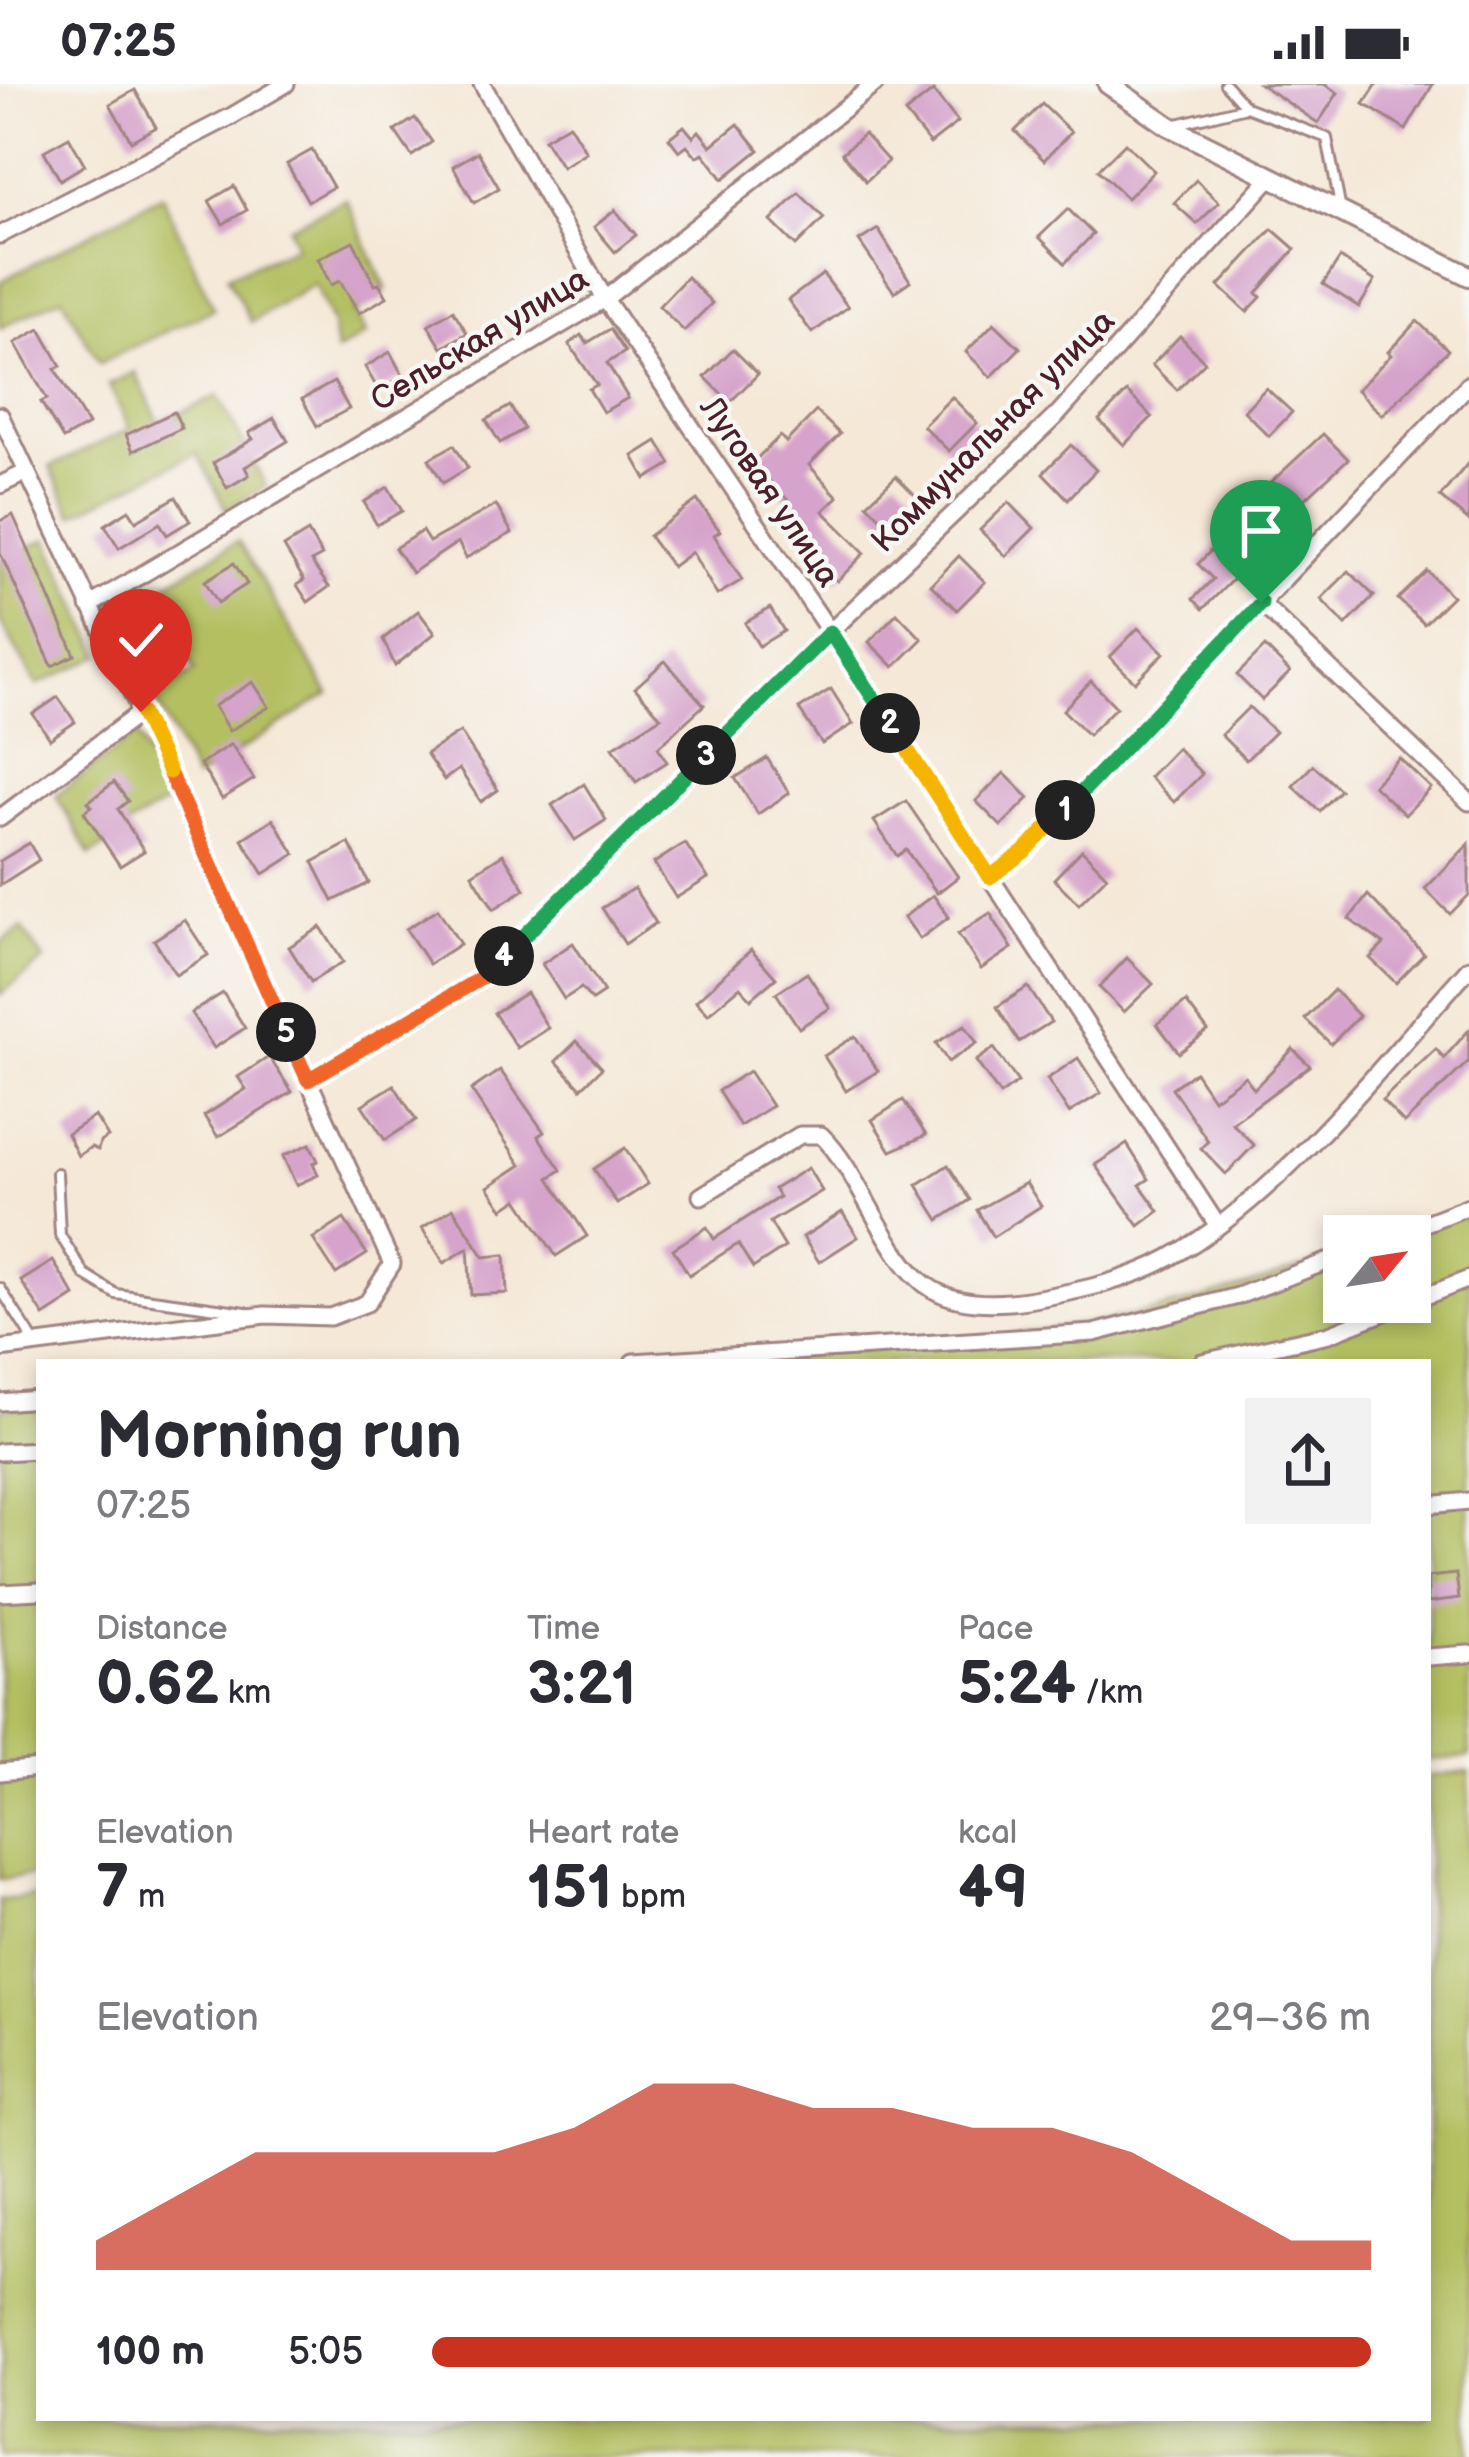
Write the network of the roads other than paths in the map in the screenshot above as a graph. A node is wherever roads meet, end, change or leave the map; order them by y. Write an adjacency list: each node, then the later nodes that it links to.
1 (286, 84): 10 (street)
2 (482, 84): 12 (street, Луговая улица)
3 (875, 84): 12 (street, Сельская улица)
4 (1108, 84): 7 (street)
5 (1225, 84): 6 (lane)
6 (1246, 107): 7 (lane); 9 (lane)
7 (1169, 126): 8 (street)
8 (1269, 179): 9 (street); 19 (street, Коммунальная улица)
9 (1341, 213): 11 (street)
10 (0, 235)
11 (1469, 276)
12 (605, 298): 18 (street, Сельская улица); 19 (street, Луговая улица)
13 (1469, 384): 17 (street)
14 (0, 415): 15 (street)
15 (27, 472): 16 (street); 18 (street)
16 (0, 485)
17 (1261, 603): 21 (street); 23 (street)
18 (89, 606): 20 (street)
19 (830, 632): 23 (street, Луговая улица); 25 (street, Коммунальная улица)
20 (141, 712): 22 (street); 25 (street)
21 (1469, 802)
22 (0, 818)
23 (990, 877): 30 (street, Луговая улица)
24 (1469, 968): 30 (street)
25 (308, 1080): 34 (street)
26 (57, 1173): 34 (lane)
27 (701, 1196): 30 (street)
28 (1469, 1206): 29 (street)
29 (1431, 1221)
30 (1218, 1226)
31 (1323, 1263): 37 (street)
32 (1469, 1279): 38 (street)
33 (0, 1288): 35 (lane)
34 (265, 1315): 35 (street)
35 (36, 1344): 36 (street)
36 (0, 1349)
37 (682, 1359)
38 (1216, 1359)
39 (36, 1399): 40 (street)
40 (0, 1402)
41 (36, 1450): 42 (street)
42 (0, 1452)
43 (1469, 1501): 44 (street)
44 (1431, 1504)
45 (36, 1591): 46 (street)
46 (0, 1593)
47 (1469, 1654): 48 (street)
48 (1431, 1657)
49 (36, 1768): 50 (street)
50 (0, 1772)

